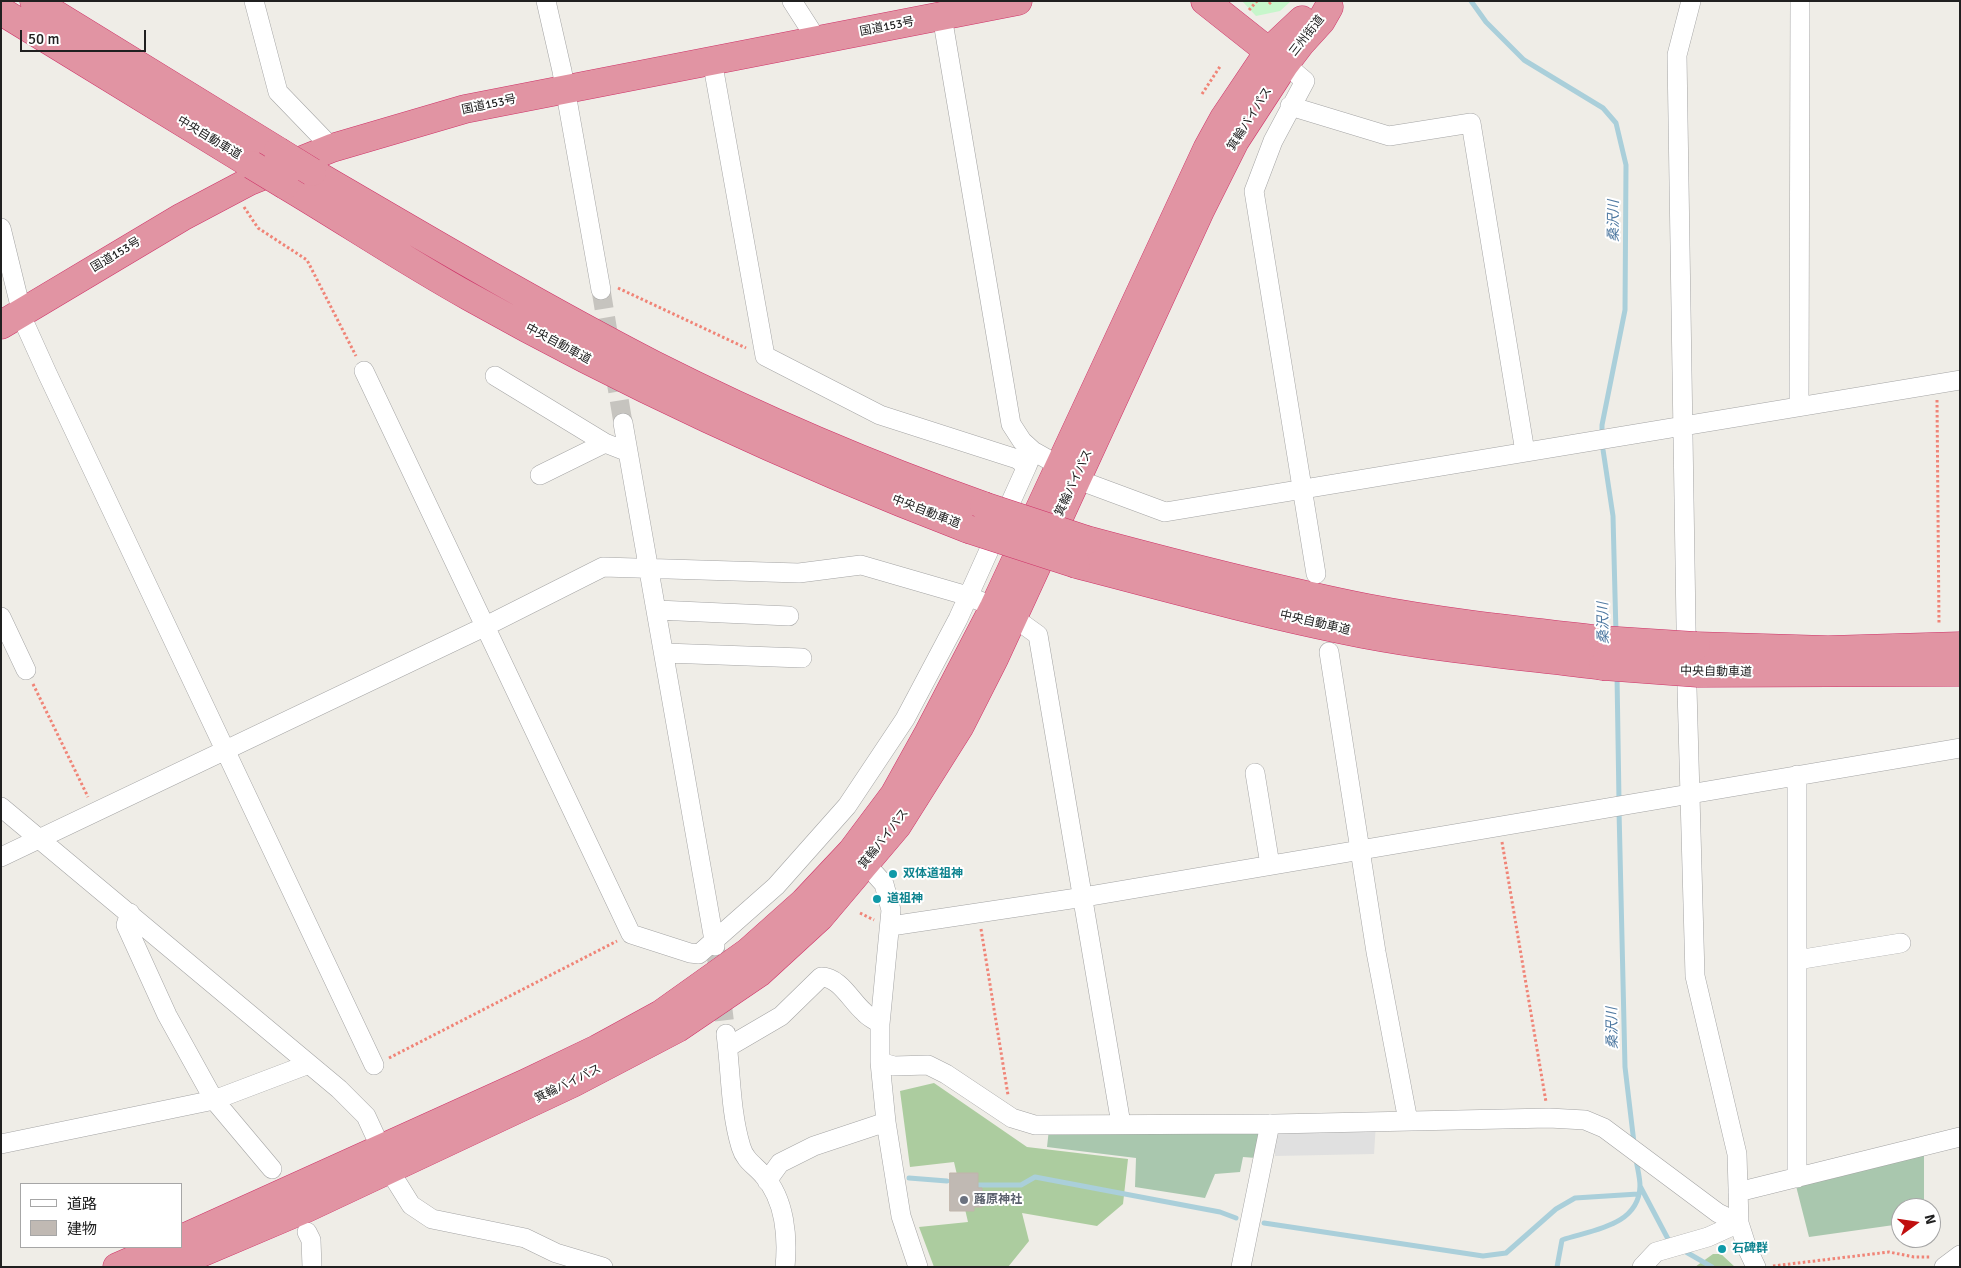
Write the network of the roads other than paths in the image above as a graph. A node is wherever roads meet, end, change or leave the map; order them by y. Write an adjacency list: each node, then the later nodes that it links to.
1 (34, 1): 45 (highway, 中央自動車道, bridge)
2 (254, 1): 17 (street)
3 (546, 1): 15 (street)
4 (792, 1): 12 (street)
5 (1018, 1): 11 (highway, 国道153号)
6 (1205, 1): 13 (highway)
7 (1690, 1): 26 (street)
8 (1800, 1): 24 (street)
9 (1333, 4): 13 (highway, 三州街道)
10 (1, 11): 45 (highway, 中央自動車道, bridge)
11 (942, 16): 12 (highway, 国道153号); 30 (street)
12 (817, 40): 14 (highway, 国道153号)
13 (1277, 58): 16 (street); 31 (highway, 箕輪バイパス)
14 (712, 60): 15 (highway, 国道153号); 30 (street)
15 (564, 89): 17 (highway, 国道153号); 19 (street)
16 (1290, 106): 29 (street); 33 (street)
17 (332, 148): 20 (highway, 国道153号)
18 (1, 228): 20 (street)
19 (600, 285)
20 (12, 318): 51 (street)
21 (364, 371): 41 (street)
22 (495, 376): 27 (street)
23 (1960, 380): 24 (street)
24 (1799, 405): 26 (street)
25 (623, 423): 28 (street)
26 (1682, 426): 29 (street); 54 (street)
27 (605, 443): 28 (street); 32 (street)
28 (628, 452): 34 (street)
29 (1525, 452): 33 (street)
30 (1030, 459): 31 (street); 36 (street)
31 (1067, 472): 33 (street); 38 (highway, 箕輪バイパス)
32 (540, 475)
33 (1303, 490): 35 (street)
34 (650, 569): 36 (street); 37 (street); 41 (street)
35 (1316, 574)
36 (968, 596): 38 (street); 64 (street)
37 (657, 610): 39 (street); 44 (street)
38 (1003, 612): 59 (highway, 箕輪バイパス); 61 (street); 78 (highway, 箕輪バイパス)
39 (789, 616)
40 (1, 617): 48 (street)
41 (484, 627): 51 (street); 64 (street)
42 (1960, 646): 47 (highway, 中央自動車道)
43 (1329, 652): 57 (street)
44 (665, 653): 46 (street); 64 (street)
45 (1603, 653): 47 (highway, 中央自動車道, bridge)
46 (802, 658)
47 (1697, 660): 49 (highway, 中央自動車道)
48 (26, 670)
49 (1960, 672)
50 (1960, 748): 53 (street)
51 (226, 751): 56 (street); 70 (street)
52 (1255, 773): 60 (street)
53 (1797, 774): 54 (street); 66 (street)
54 (1691, 795): 57 (street); 82 (street)
55 (1, 807): 56 (street)
56 (40, 838): 58 (street); 62 (street)
57 (1361, 850): 60 (street); 72 (street)
58 (1, 857)
59 (866, 864): 63 (street); 78 (highway, 箕輪バイパス)
60 (1270, 866): 61 (street)
61 (1084, 898): 63 (street); 74 (street)
62 (130, 913): 69 (street); 71 (street)
63 (890, 926): 67 (street)
64 (715, 943)
65 (1901, 943): 66 (street)
66 (1797, 960): 80 (street)
67 (880, 1024): 68 (street); 81 (street)
68 (880, 1062): 73 (street); 74 (street)
69 (309, 1064): 71 (street); 78 (street)
70 (374, 1065)
71 (214, 1100): 77 (street); 79 (street)
72 (1408, 1121): 75 (street); 83 (street)
73 (886, 1122): 81 (street); 92 (street)
74 (1121, 1124): 75 (street)
75 (1270, 1124): 93 (street)
76 (1960, 1137): 80 (street)
77 (1, 1144)
78 (385, 1158): 85 (highway, 箕輪バイパス); 88 (highway, 箕輪バイパス); 90 (street)
79 (272, 1169)
80 (1797, 1178): 82 (street)
81 (767, 1181): 91 (street)
82 (1738, 1192): 83 (street)
83 (1739, 1223): 94 (street); 95 (street)
84 (307, 1232): 89 (street)
85 (182, 1239)
86 (161, 1248): 87 (highway)
87 (117, 1267)
88 (168, 1267)
89 (312, 1267)
90 (603, 1267)
91 (785, 1267)
92 (918, 1267)
93 (1241, 1267)
94 (1642, 1267)
95 (1756, 1267)

